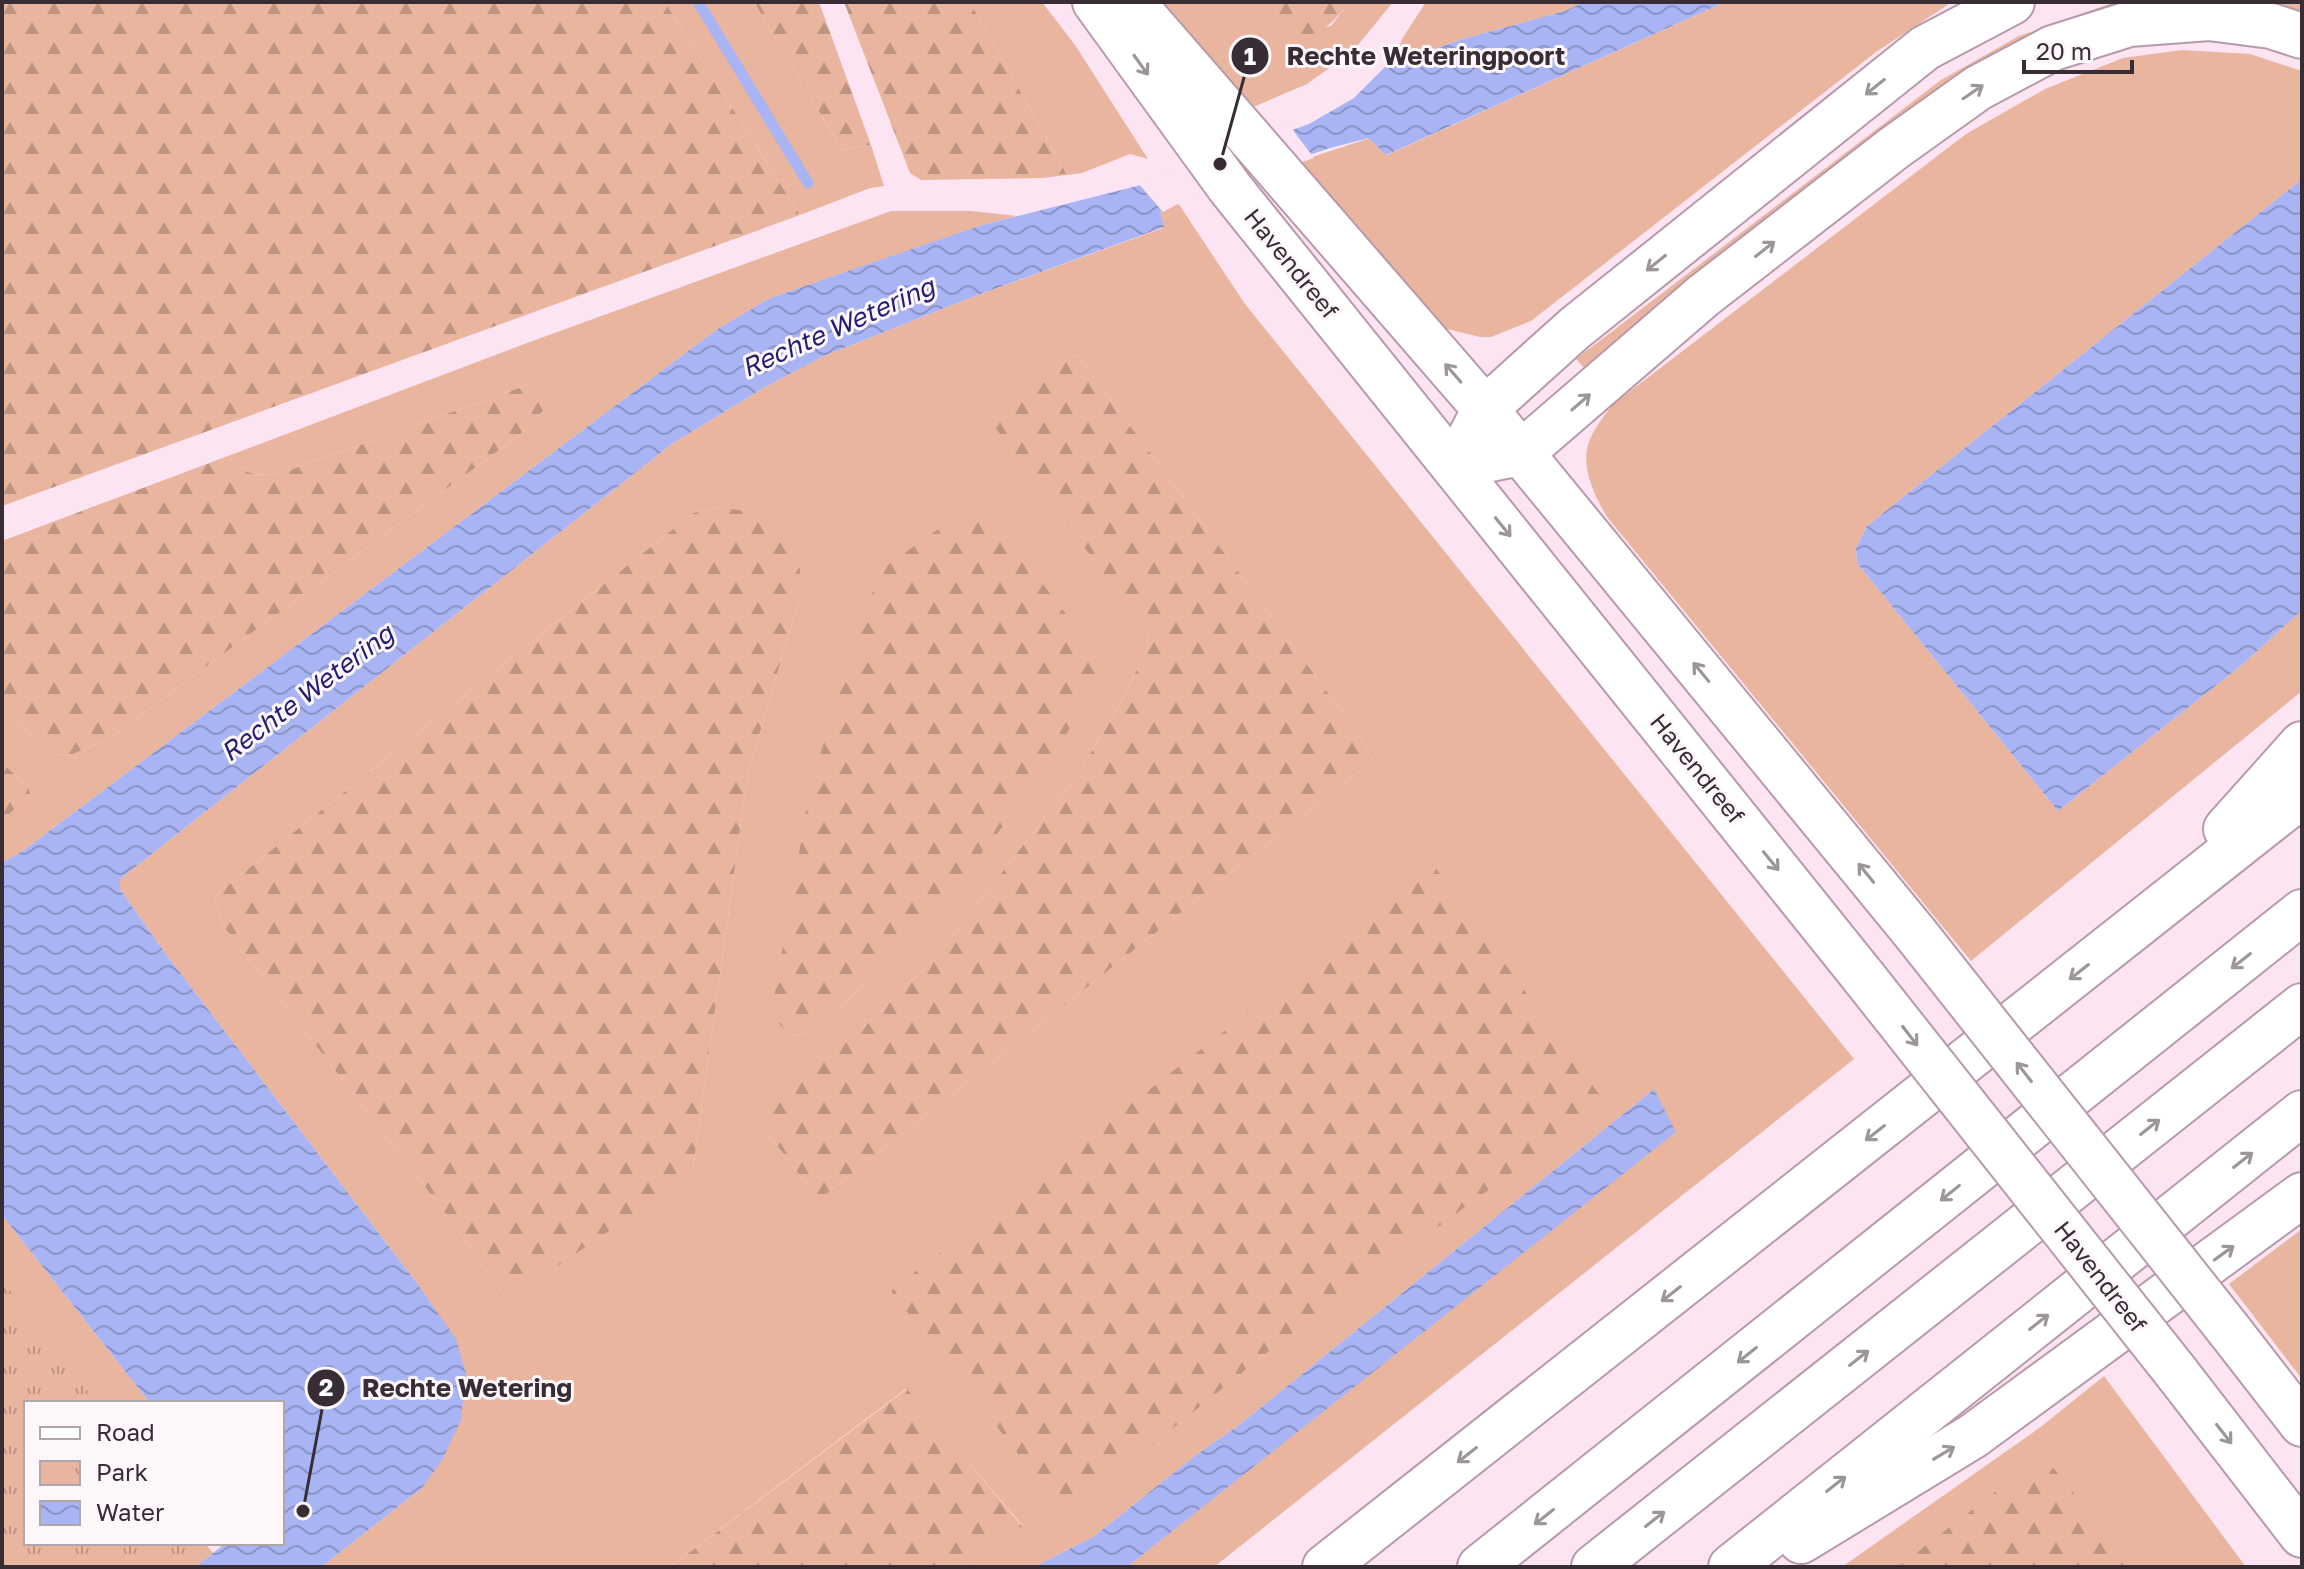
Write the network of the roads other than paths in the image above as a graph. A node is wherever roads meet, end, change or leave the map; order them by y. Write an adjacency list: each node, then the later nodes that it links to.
1 (1095, 2): 7 (main road, Havendreef, one-way to 7)
2 (1132, 2): 5 (main road, Havendreef, one-way to 2)
3 (2012, 2): 5 (main road, one-way to 5)
4 (2302, 36): 6 (main road, one-way to 4)
5 (1485, 409): 6 (main road, Havendreef); 7 (main road)
6 (1521, 453): 7 (main road); 15 (main road, Havendreef, one-way to 6, bridge)
7 (1455, 466): 16 (main road, Havendreef, one-way to 16, bridge)
8 (2302, 744): 11 (main road)
9 (2302, 795): 11 (main road)
10 (2302, 912): 18 (main road, one-way to 18)
11 (2140, 924): 17 (main road, one-way to 17)
12 (2302, 1006): 19 (main road, one-way to 12)
13 (2302, 1113): 20 (main road, one-way to 13)
14 (2302, 1195): 21 (main road, one-way to 14)
15 (2302, 1424)
16 (2302, 1535)
17 (1325, 1567)
18 (1480, 1567)
19 (1594, 1567)
20 (1731, 1567)
21 (1758, 1567)

